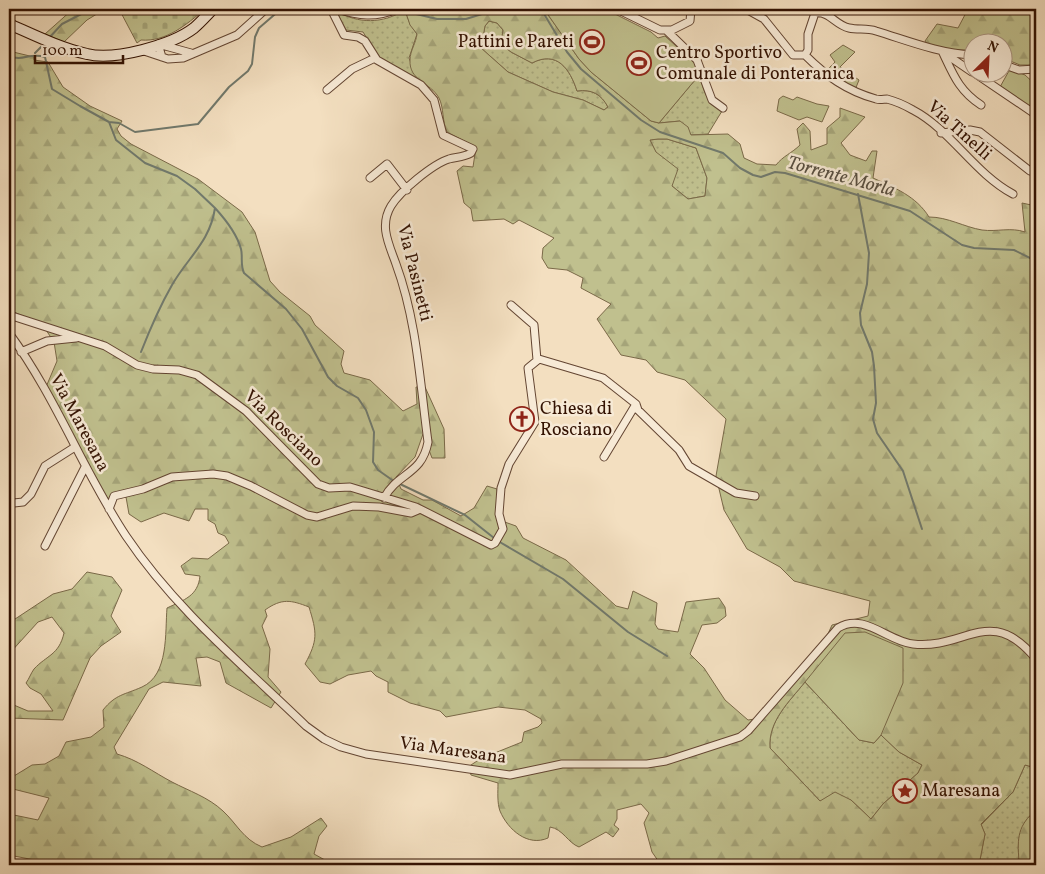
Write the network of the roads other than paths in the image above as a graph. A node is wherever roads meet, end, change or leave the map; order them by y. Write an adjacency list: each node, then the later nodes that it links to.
1 (213, 9): 12 (street)
2 (266, 9): 17 (street)
3 (331, 9): 22 (street, Via Pasinetti)
4 (337, 9): 5 (street)
5 (397, 9)
6 (617, 9): 11 (street)
7 (691, 9): 11 (street)
8 (746, 9): 20 (street, Via Tinelli)
9 (813, 11): 15 (street); 20 (street)
10 (9, 24): 14 (street)
11 (667, 31): 29 (street)
12 (179, 37): 13 (street); 16 (street)
13 (158, 44): 14 (street); 16 (street); 21 (street)
14 (139, 50): 21 (street)
15 (942, 51): 18 (street); 28 (street)
16 (180, 52): 17 (street)
17 (194, 53): 21 (street)
18 (951, 54): 19 (street); 23 (street)
19 (962, 55)
20 (804, 56): 31 (street, Via Tinelli)
21 (162, 57)
22 (375, 58): 27 (street); 34 (street, Via Pasinetti)
23 (962, 65)
24 (1012, 68): 25 (street)
25 (1036, 69)
26 (988, 82): 30 (street)
27 (327, 90)
28 (981, 105)
29 (723, 108)
30 (1035, 114)
31 (941, 133): 32 (street); 35 (street, Via Tinelli)
32 (1030, 171)
33 (370, 178): 34 (street)
34 (407, 190): 49 (street, Via Pasinetti)
35 (1013, 194)
36 (511, 305): 41 (street)
37 (9, 315): 39 (street, Via Rosciano)
38 (9, 333): 40 (street, Via Maresana)
39 (80, 338): 40 (street); 49 (street, Via Rosciano)
40 (21, 352): 44 (street, Via Maresana)
41 (537, 360): 42 (street); 52 (street, Via Rosciano)
42 (636, 404): 46 (street); 48 (street)
43 (9, 434): 45 (street)
44 (76, 447): 47 (street, Via Maresana); 50 (street)
45 (9, 449)
46 (604, 457)
47 (84, 467): 51 (street, Via Maresana); 53 (street)
48 (755, 496)
49 (384, 498): 52 (street, Via Rosciano)
50 (9, 499)
51 (109, 509): 52 (street); 54 (street, Via Maresana)
52 (418, 510)
53 (45, 546)
54 (1036, 659)

